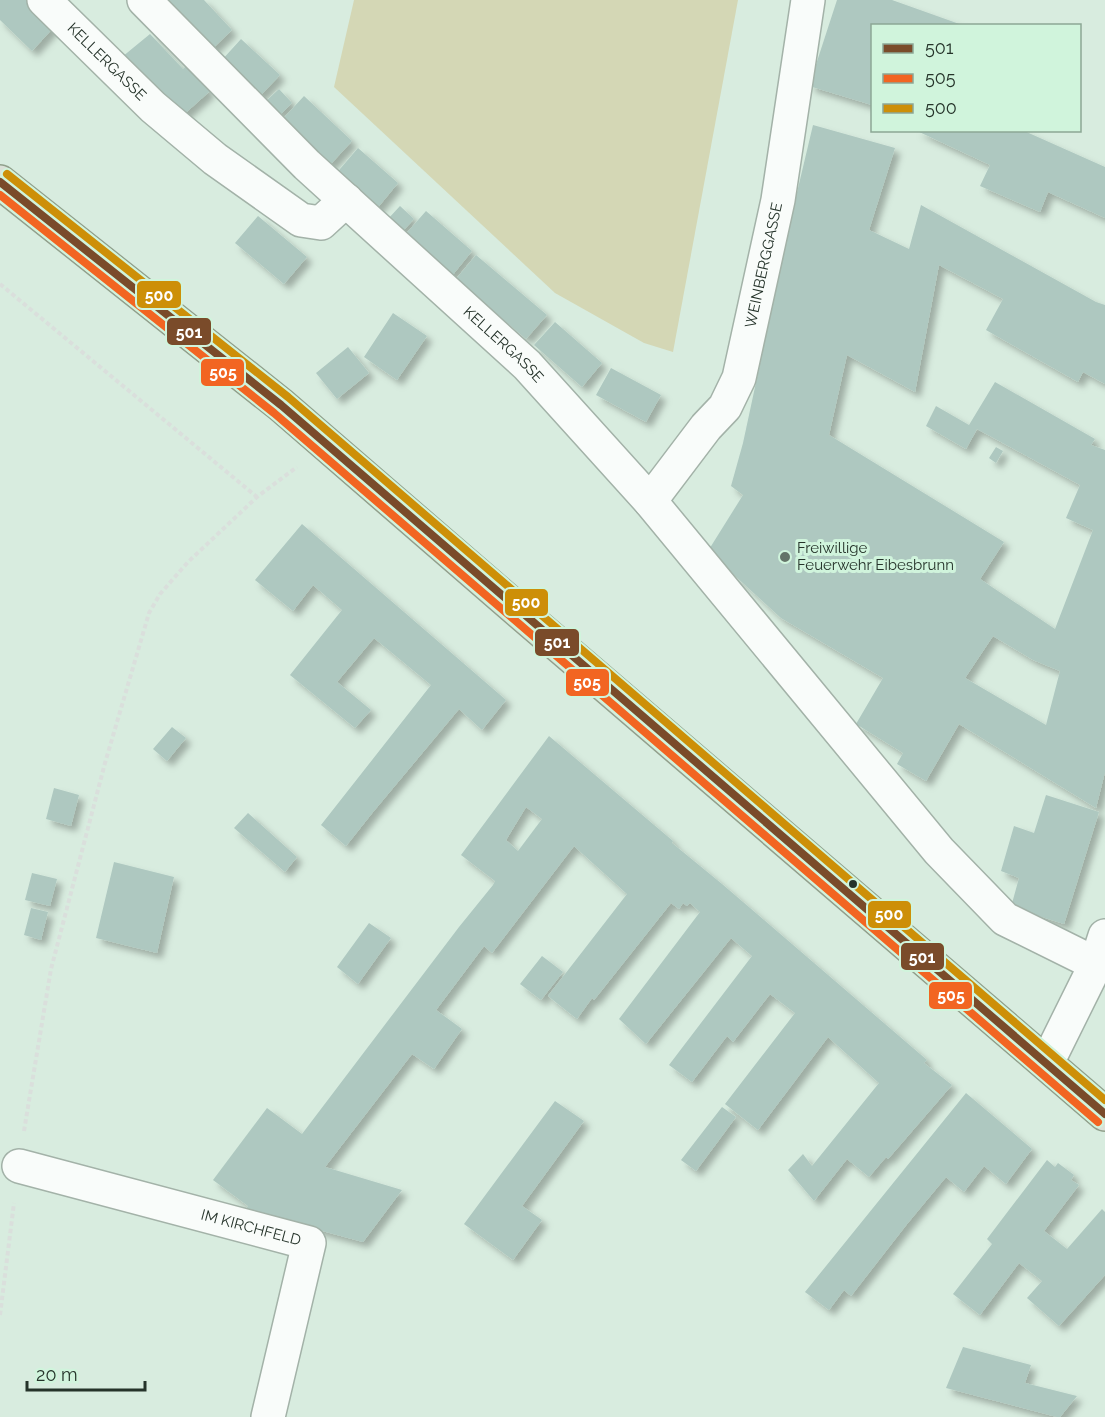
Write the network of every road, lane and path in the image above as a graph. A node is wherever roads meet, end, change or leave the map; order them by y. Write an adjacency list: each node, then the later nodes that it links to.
1 (44, 0): 5 (street, KELLERGASSE)
2 (144, 0): 5 (street, KELLERGASSE)
3 (808, 0): 9 (street, WEINBERGGASSE)
4 (0, 182): 7 (main road)
5 (346, 200): 9 (street, KELLERGASSE)
6 (0, 284): 8 (path)
7 (326, 444): 8 (path); 11 (main road)
8 (257, 497): 13 (path)
9 (650, 501): 10 (street, KELLERGASSE)
10 (1101, 950): 11 (street)
11 (1047, 1063): 12 (main road)
12 (1105, 1114)
13 (19, 1166): 14 (path); 15 (street, IM KIRCHFELD)
14 (0, 1315)
15 (268, 1417)

